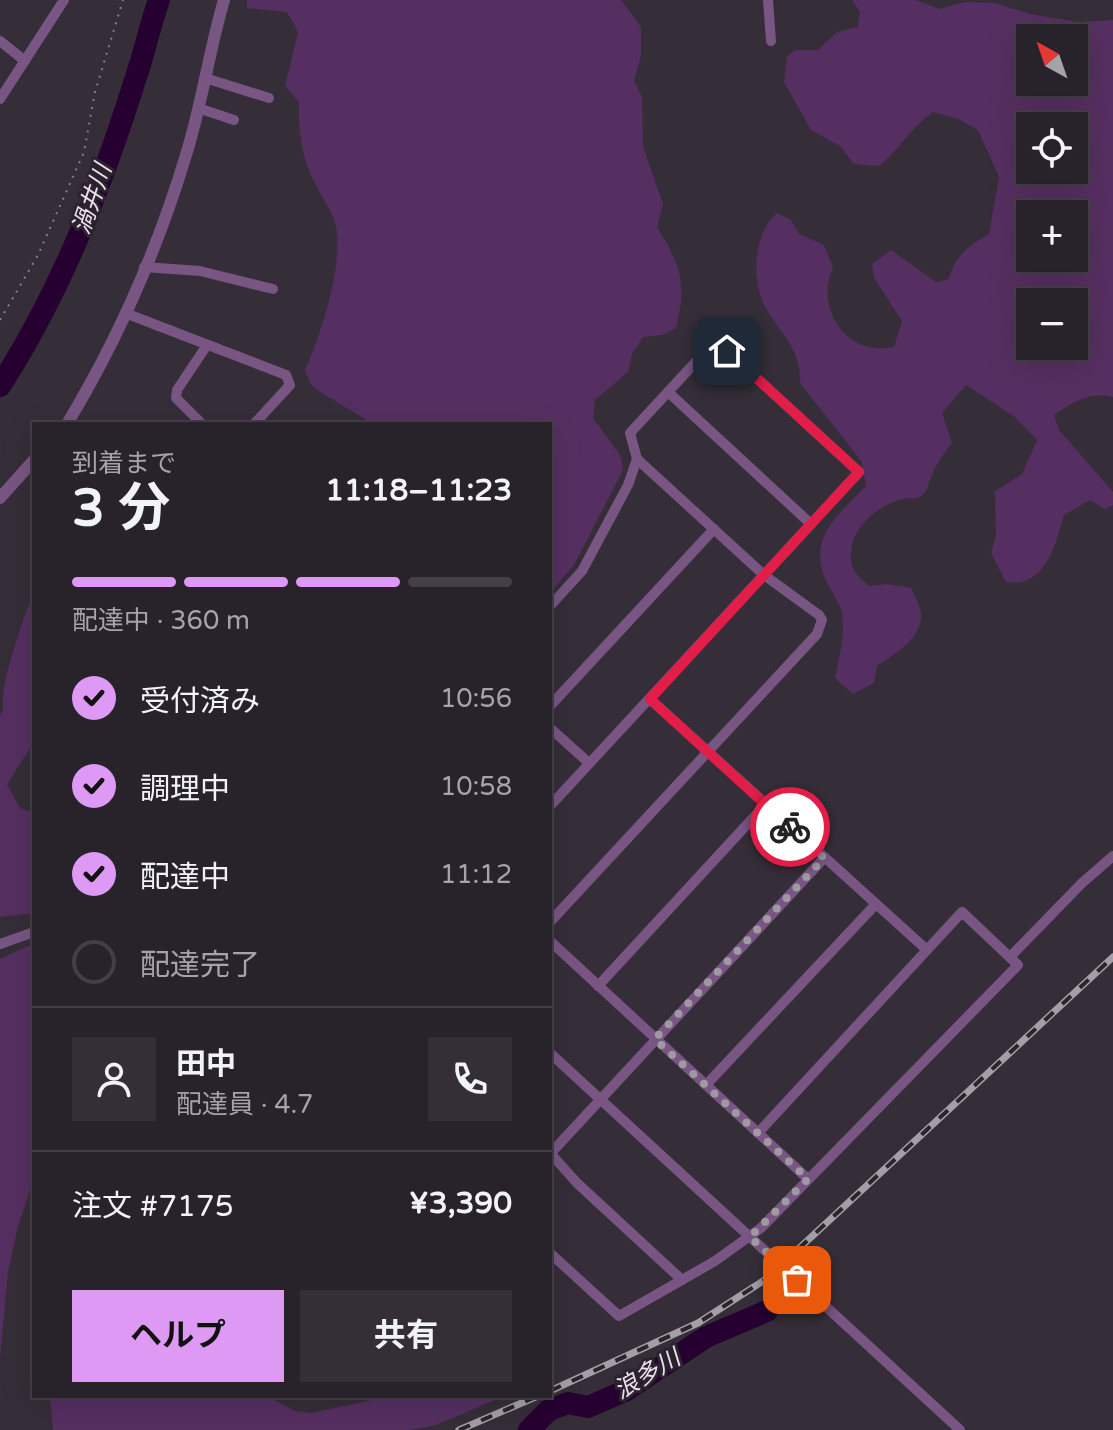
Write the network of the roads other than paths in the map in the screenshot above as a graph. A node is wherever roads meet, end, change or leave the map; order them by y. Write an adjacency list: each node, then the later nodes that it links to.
1 (64, 0): 6 (street)
2 (224, 0): 7 (street)
3 (768, 0): 5 (street)
4 (0, 41): 6 (street)
5 (771, 41)
6 (25, 61): 9 (street)
7 (205, 78): 8 (street); 10 (street)
8 (269, 98)
9 (0, 99)
10 (198, 108): 11 (street); 12 (street)
11 (234, 120)
12 (144, 267): 13 (street); 14 (street)
13 (273, 289)
14 (125, 313): 15 (street); 17 (street)
15 (207, 345): 18 (street); 19 (street)
16 (668, 392): 20 (street); 23 (street); 23 (street)
17 (68, 422)
18 (200, 422)
19 (256, 422)
20 (637, 459): 24 (street); 26 (street)
21 (32, 462): 22 (street)
22 (0, 498)
23 (811, 524): 25 (street)
24 (714, 529): 25 (street); 28 (street)
25 (764, 575): 27 (street); 30 (street)
26 (552, 604)
27 (650, 699): 30 (street); 31 (street)
28 (552, 704)
29 (552, 730): 31 (street)
30 (708, 752): 33 (street); 37 (street)
31 (589, 763): 32 (street)
32 (552, 804)
33 (766, 804): 35 (street); 43 (street)
34 (1113, 856): 42 (street)
35 (824, 858): 36 (street); 44 (street)
36 (876, 904): 41 (street); 46 (street)
37 (552, 920)
38 (32, 933): 40 (street)
39 (552, 943): 43 (street)
40 (0, 944)
41 (927, 950): 42 (street); 48 (street)
42 (1010, 957): 51 (street)
43 (598, 986): 44 (street)
44 (655, 1039): 46 (street); 47 (street)
45 (552, 1055): 47 (street)
46 (706, 1085): 48 (street)
47 (601, 1099): 49 (street); 52 (street)
48 (758, 1133): 51 (street)
49 (552, 1152)
50 (552, 1156): 54 (street)
51 (808, 1179): 52 (street)
52 (750, 1237): 54 (street); 55 (street, bridge)
53 (552, 1255): 54 (street)
54 (682, 1280)
55 (960, 1430)

